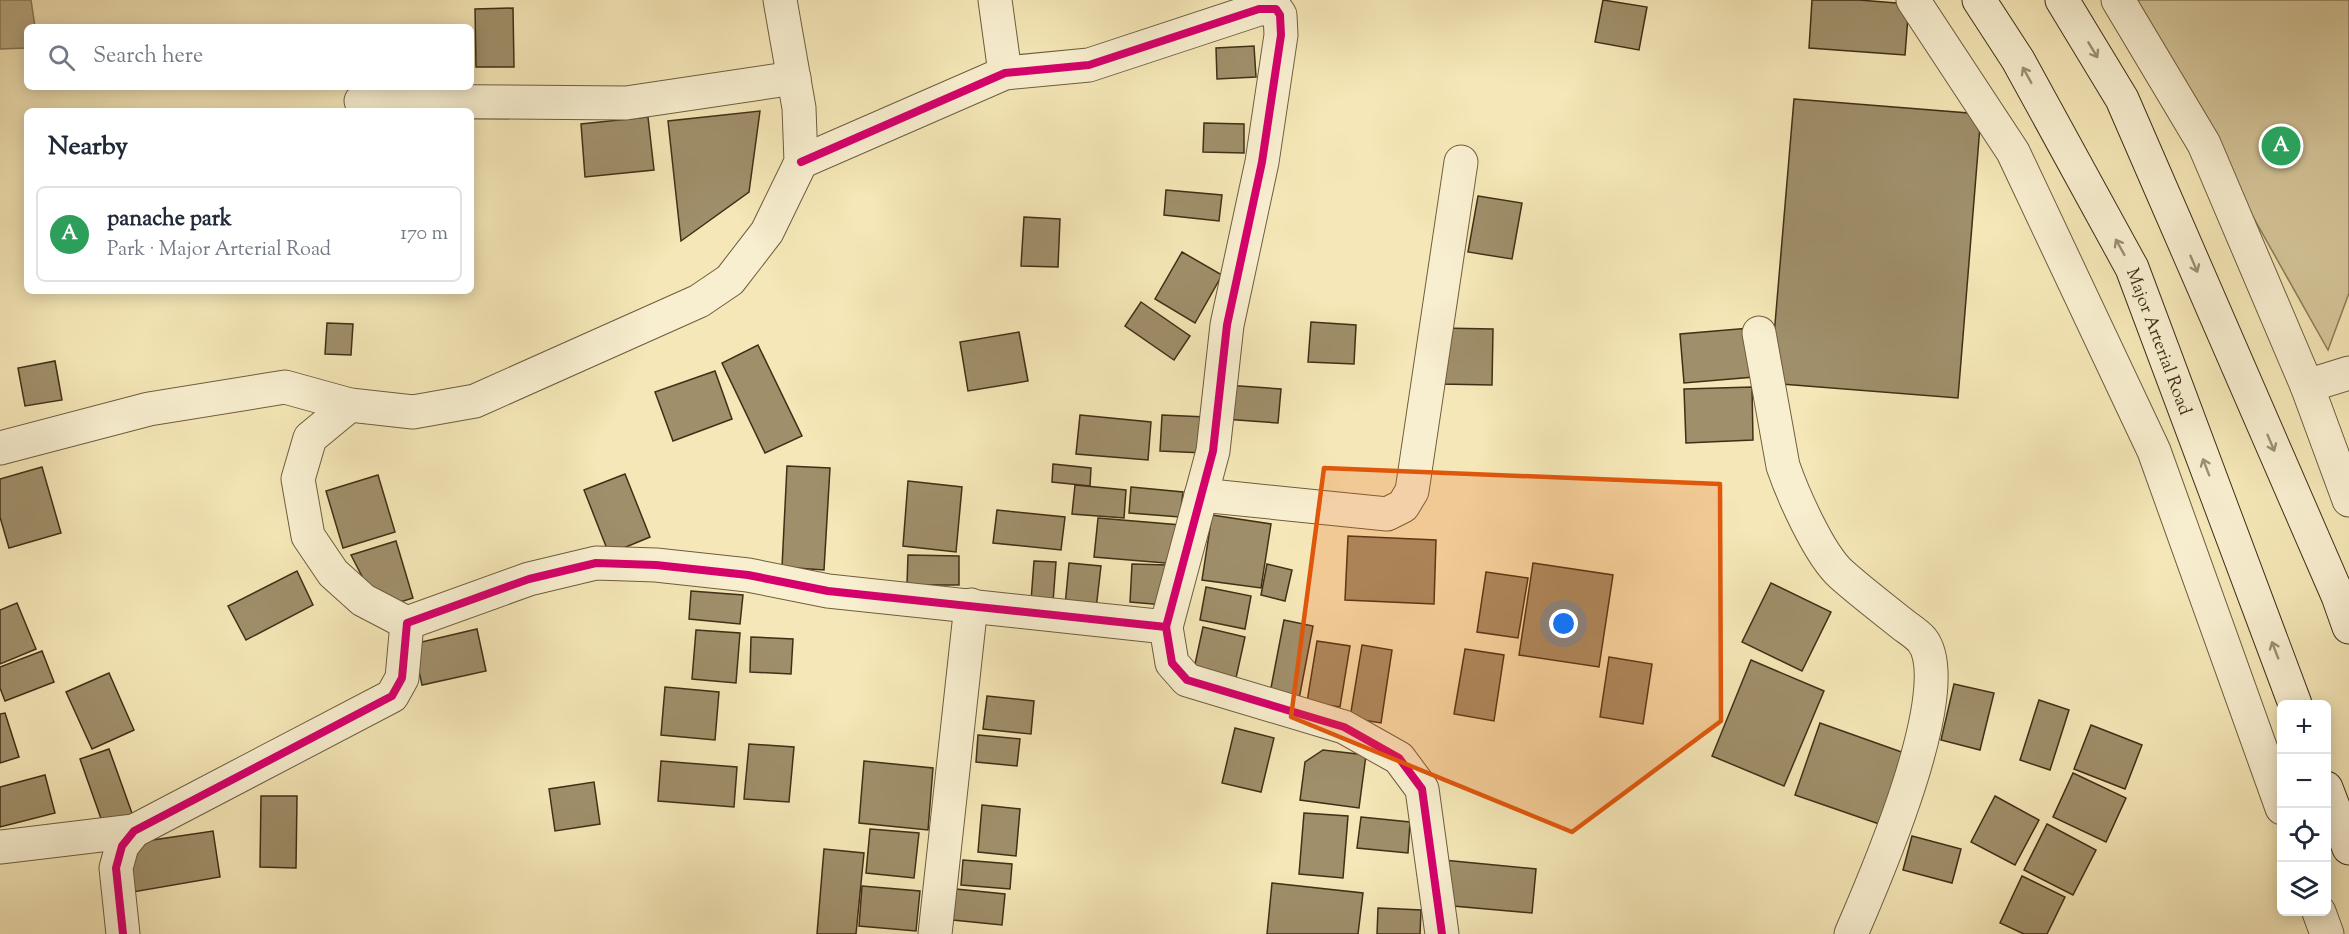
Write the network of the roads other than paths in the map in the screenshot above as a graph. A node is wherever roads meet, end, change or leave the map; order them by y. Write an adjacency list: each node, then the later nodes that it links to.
1 (780, 0): 8 (street)
2 (994, 0): 7 (street)
3 (1913, 0): 24 (street)
4 (1979, 0): 23 (street, Major Arterial Road, one-way to 4)
5 (2062, 0): 22 (street, one-way to 22)
6 (2118, 0): 14 (street)
7 (1005, 73): 10 (street); 17 (street)
8 (794, 78): 9 (street); 10 (street)
9 (361, 101)
10 (801, 162): 15 (street)
11 (1461, 162): 17 (street)
12 (1759, 333): 33 (street)
13 (2349, 373): 14 (street)
14 (2307, 386): 18 (street)
15 (350, 405): 16 (street); 20 (street)
16 (0, 448)
17 (1201, 495): 21 (street)
18 (2349, 500)
19 (971, 605): 20 (street); 21 (street); 31 (street)
20 (406, 623): 26 (street)
21 (1166, 627): 32 (street)
22 (2349, 627)
23 (2293, 700)
24 (2277, 794)
25 (2331, 801): 28 (street)
26 (134, 831): 27 (street); 30 (street)
27 (0, 847)
28 (2349, 848)
29 (2320, 916): 34 (street)
30 (123, 934)
31 (935, 934)
32 (1442, 934)
33 (1851, 934)
34 (2327, 934)

